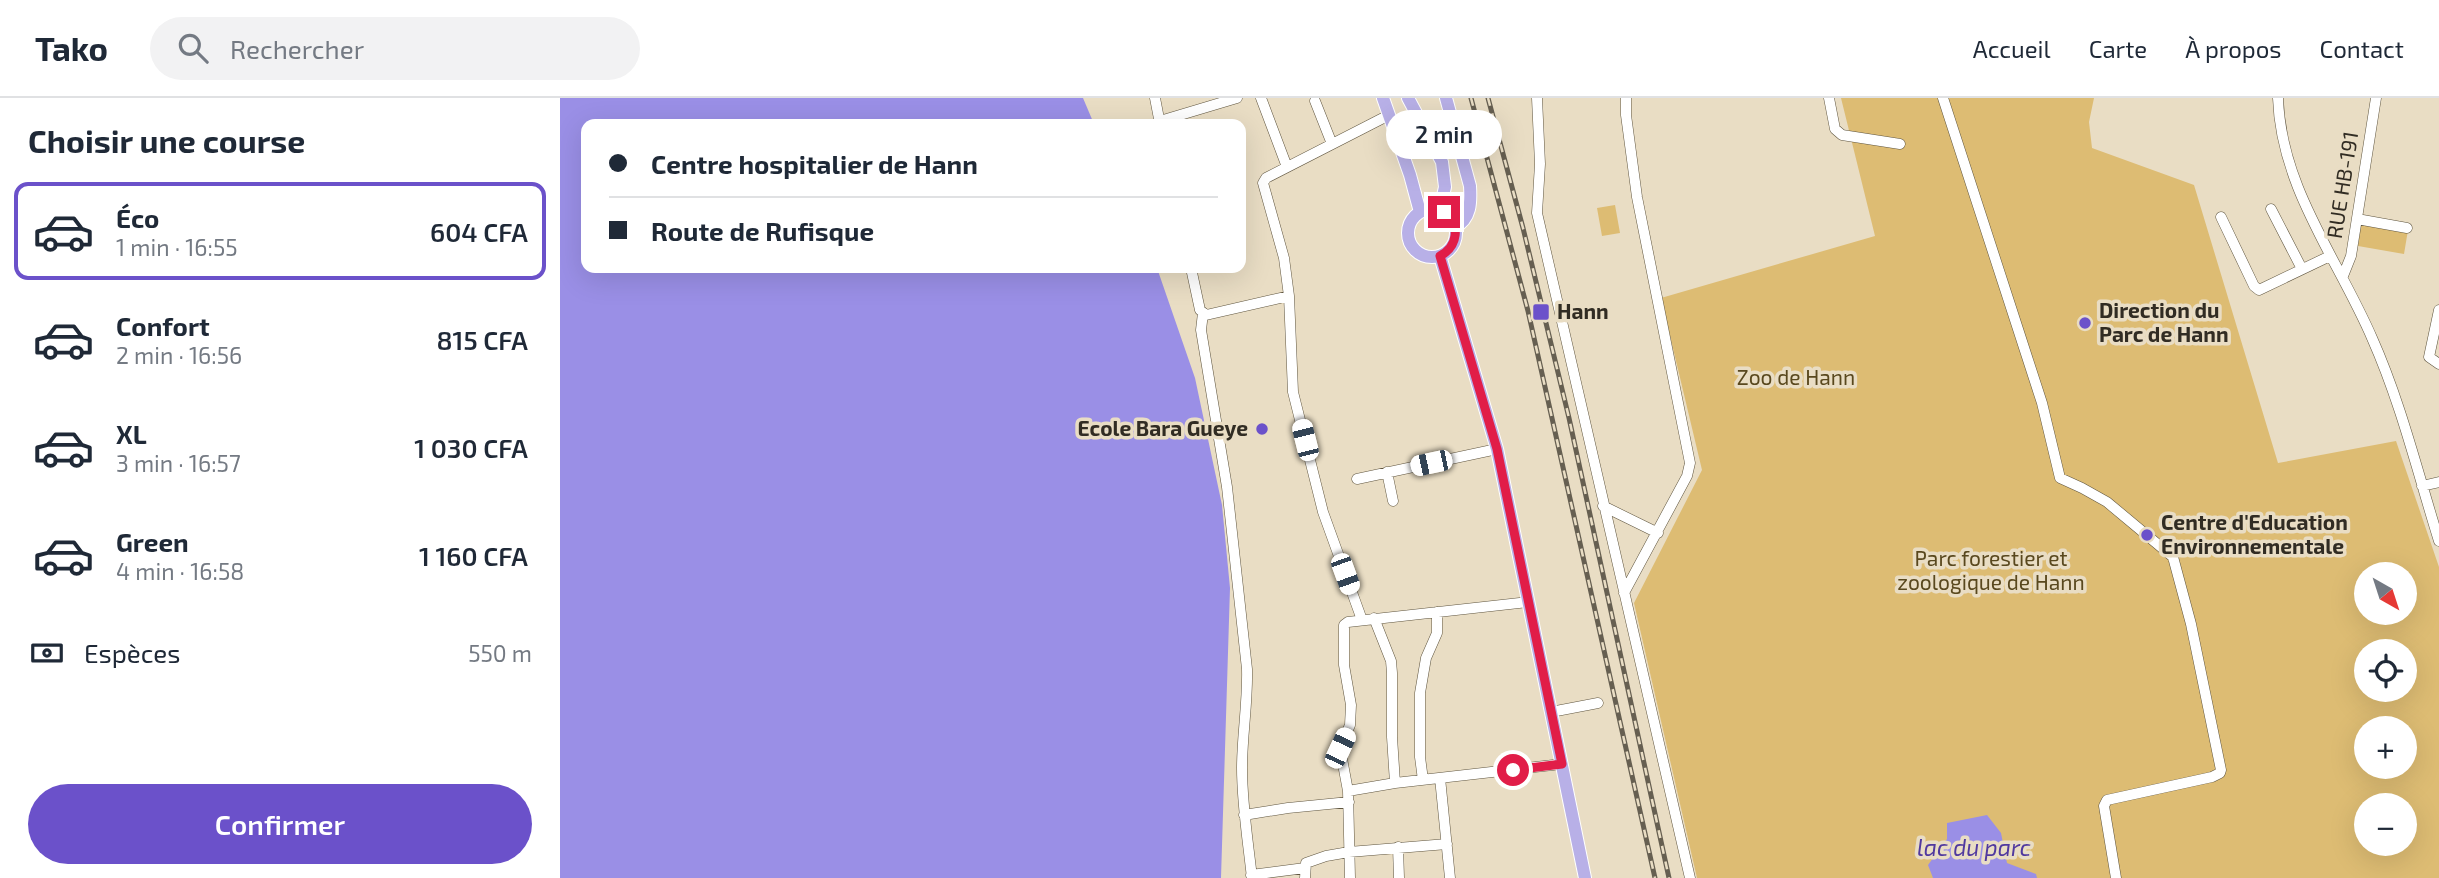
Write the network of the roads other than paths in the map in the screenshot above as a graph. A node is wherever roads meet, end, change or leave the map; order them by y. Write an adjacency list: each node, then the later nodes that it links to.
1 (1155, 98): 15 (street)
2 (1237, 98): 16 (street)
3 (1261, 98): 19 (street)
4 (1383, 98): 14 (main road)
5 (1408, 98): 20 (main road)
6 (1446, 98): 26 (main road)
7 (1537, 98): 43 (street)
8 (1626, 98): 44 (street)
9 (1829, 98): 18 (street)
10 (1943, 98): 69 (street)
11 (2277, 98): 29 (street)
12 (2376, 98): 25 (street, RUE HB-191)
13 (1315, 101): 17 (street)
14 (1388, 115): 17 (street); 22 (main road)
15 (1159, 119)
16 (1170, 119)
17 (1332, 144): 19 (street)
18 (1900, 144)
19 (1287, 167): 33 (street)
20 (1443, 196): 22 (main road); 23 (main road)
21 (2271, 209): 30 (street)
22 (1426, 210): 23 (main road); 28 (main road)
23 (1448, 214): 26 (main road)
24 (2221, 217): 30 (street)
25 (2357, 219): 27 (street); 32 (street, RUE HB-191)
26 (1455, 227): 28 (main road)
27 (2407, 228)
28 (1440, 256): 37 (main road)
29 (2330, 256): 30 (street); 32 (street)
30 (2302, 269)
31 (1192, 273): 35 (street)
32 (2343, 276): 41 (street)
33 (1289, 296): 35 (street); 50 (street)
34 (2439, 310): 36 (street)
35 (1203, 313): 58 (street)
36 (2439, 364)
37 (1497, 449): 38 (street); 47 (main road)
38 (1387, 472): 39 (street); 42 (street)
39 (1357, 479)
40 (2439, 482): 41 (street)
41 (2422, 486): 45 (street)
42 (1393, 501)
43 (1603, 506): 44 (street); 46 (street)
44 (1658, 533): 46 (street)
45 (2439, 541)
46 (1624, 593): 68 (street)
47 (1528, 601): 48 (street); 52 (main road)
48 (1437, 611): 49 (street); 55 (street)
49 (1374, 618): 50 (street); 56 (street)
50 (1362, 620): 57 (street)
51 (1598, 703): 52 (street)
52 (1551, 712): 53 (main road)
53 (1562, 764): 54 (street); 67 (main road)
54 (1440, 778): 55 (street); 59 (street)
55 (1423, 780): 56 (street)
56 (1395, 783): 57 (street)
57 (1348, 797): 58 (street); 61 (street)
58 (1244, 816): 63 (street)
59 (1447, 844): 60 (street); 66 (street)
60 (1398, 847): 61 (street); 65 (street)
61 (1349, 852): 62 (street); 64 (street)
62 (1305, 873): 63 (street)
63 (1252, 877)
64 (1350, 878)
65 (1399, 878)
66 (1450, 878)
67 (1585, 878)
68 (1690, 878)
69 (2116, 878)

